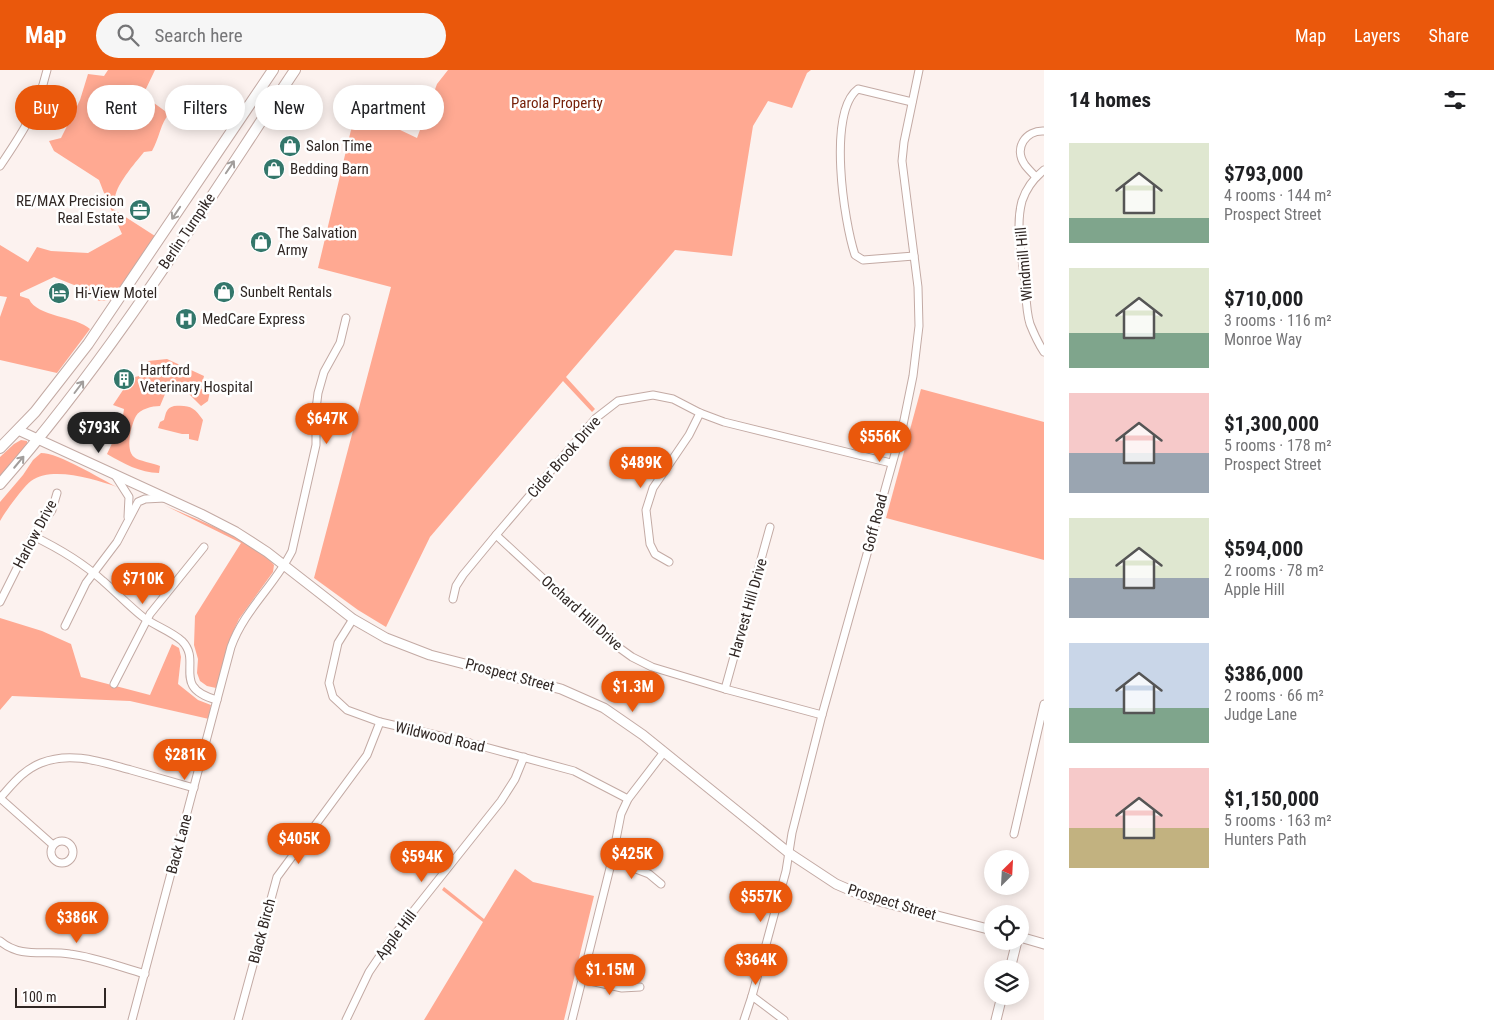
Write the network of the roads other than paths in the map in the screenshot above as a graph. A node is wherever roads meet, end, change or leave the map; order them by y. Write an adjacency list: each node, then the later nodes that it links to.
1 (47, 70): 7 (street)
2 (273, 70): 10 (highway, Berlin Turnpike, one-way to 10)
3 (295, 70): 11 (highway, Berlin Turnpike, one-way to 3)
4 (919, 70): 5 (street, Goff Road)
5 (912, 102): 12 (street, Goff Road); 12 (street)
6 (1044, 130): 9 (street)
7 (0, 166)
8 (1044, 170): 9 (street, Windmill Hill)
9 (1036, 176): 14 (street, Windmill Hill)
10 (160, 236): 11 (highway); 16 (highway, Berlin Turnpike)
11 (177, 246): 17 (highway, Berlin Turnpike, one-way to 11)
12 (914, 256): 19 (street, Goff Road)
13 (346, 318): 30 (street, Back Lane)
14 (1044, 352)
15 (700, 414): 19 (street, Cider Brook Drive); 26 (street, Cider Brook Drive); 29 (street)
16 (18, 430): 17 (main road, Prospect Street); 18 (highway, Berlin Turnpike)
17 (37, 439): 20 (main road, Prospect Street); 21 (highway, Berlin Turnpike, one-way to 17)
18 (0, 448)
19 (891, 463): 41 (street, Goff Road)
20 (114, 474): 23 (main road, Prospect Street); 24 (street)
21 (0, 484)
22 (56, 494): 27 (street, Harlow Drive)
23 (165, 498): 24 (street); 30 (main road, Prospect Street)
24 (128, 522): 31 (street)
25 (770, 527): 38 (street, Harvest Hill Drive)
26 (496, 535): 32 (street, Cider Brook Drive); 38 (street, Orchard Hill Drive)
27 (32, 536): 31 (street); 33 (street, Harlow Drive)
28 (204, 547): 34 (street)
29 (669, 562)
30 (284, 565): 35 (main road, Prospect Street); 39 (street, Back Lane)
31 (93, 572): 34 (street); 36 (street)
32 (453, 599)
33 (0, 602)
34 (146, 619): 37 (street); 39 (street)
35 (353, 619): 42 (street, Wildwood Road); 43 (main road, Prospect Street)
36 (65, 626)
37 (114, 684)
38 (725, 689): 41 (street, Orchard Hill Drive)
39 (217, 700): 45 (street, Back Lane)
40 (1044, 704): 48 (street)
41 (822, 715): 50 (street, Goff Road)
42 (380, 722): 44 (street, Wildwood Road); 63 (street, Black Birch)
43 (664, 752): 47 (street); 50 (main road, Prospect Street)
44 (524, 757): 47 (street, Wildwood Road); 64 (street, Apple Hill)
45 (194, 788): 46 (street); 57 (street, Back Lane)
46 (0, 798): 49 (street)
47 (628, 798): 51 (street)
48 (1014, 834)
49 (53, 845)
50 (789, 853): 53 (main road, Prospect Street); 60 (street, Goff Road)
51 (612, 860): 52 (street); 58 (street)
52 (661, 884)
53 (984, 928)
54 (1029, 940): 56 (main road)
55 (0, 941): 57 (street)
56 (1044, 944)
57 (145, 974): 62 (street, Back Lane)
58 (581, 979): 59 (street); 65 (street)
59 (640, 987)
60 (752, 996): 66 (street, Goff Road); 67 (street)
61 (1000, 1005): 68 (main road)
62 (132, 1020)
63 (238, 1020)
64 (346, 1020)
65 (572, 1020)
66 (744, 1020)
67 (784, 1020)
68 (996, 1020)

